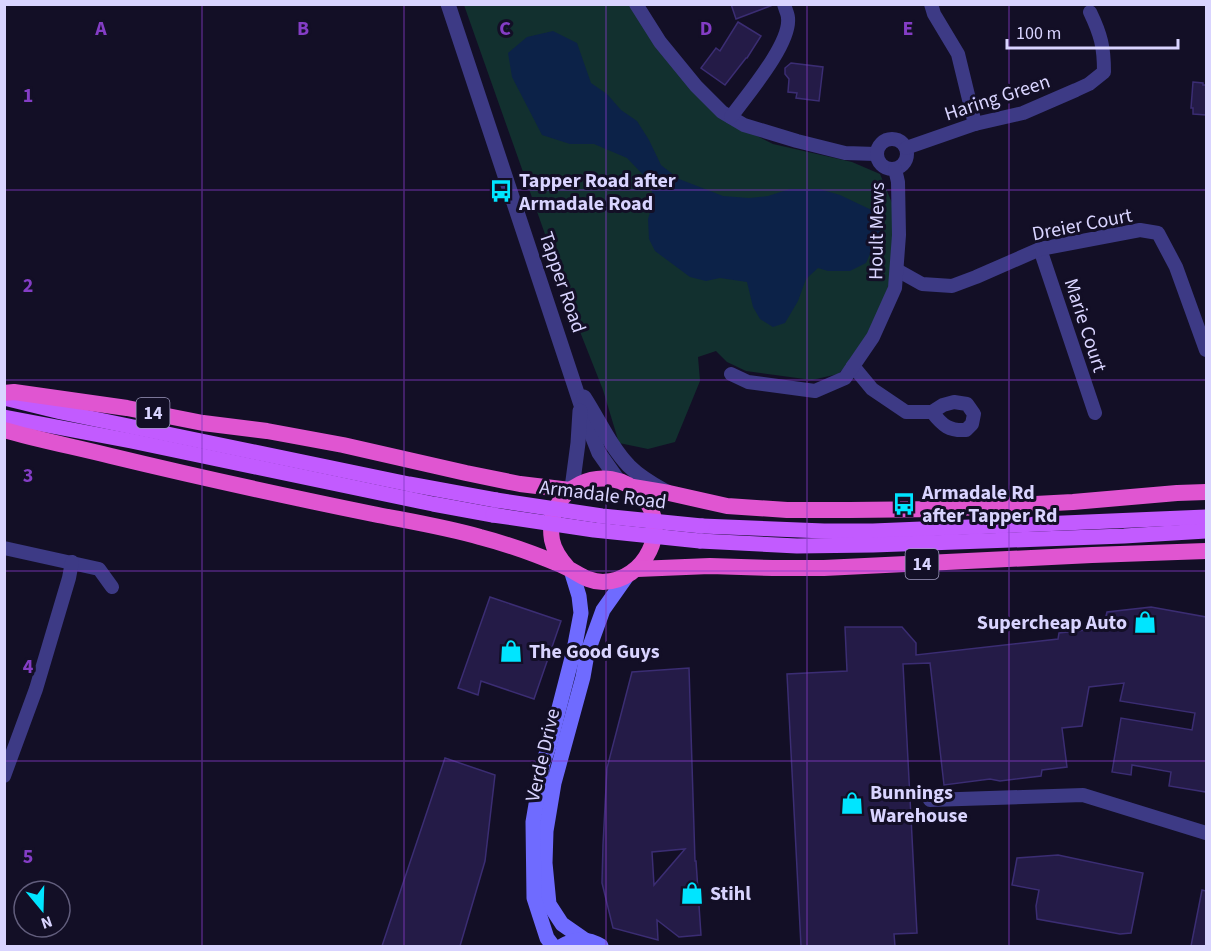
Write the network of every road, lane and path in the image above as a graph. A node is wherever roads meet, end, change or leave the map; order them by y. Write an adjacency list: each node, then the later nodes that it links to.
1 (636, 4): 6 (street)
2 (783, 4): 6 (street)
3 (931, 4): 7 (street)
4 (451, 5): 16 (street, Tapper Road)
5 (1090, 12): 7 (street, Haring Green)
6 (731, 117): 9 (street)
7 (975, 124): 8 (street, Haring Green)
8 (906, 148): 9 (street); 10 (street)
9 (876, 154): 10 (street)
10 (895, 169): 12 (street, Hoult Mews)
11 (1040, 249): 12 (street, Dreier Court); 13 (street, Dreier Court); 21 (street, Marie Court)
12 (897, 270): 14 (street, Hoult Mews)
13 (1206, 350)
14 (853, 366): 15 (street, Hoult Mews); 20 (street)
15 (731, 374)
16 (574, 382): 19 (street, Tapper Road); 27 (street)
17 (4, 393): 25 (highway, 14)
18 (4, 398): 28 (main road, Armadale Road)
19 (580, 402): 24 (street, Tapper Road); 25 (street, Tapper Road)
20 (932, 412)
21 (1095, 413)
22 (4, 417): 28 (main road, Armadale Road)
23 (4, 430): 35 (highway)
24 (625, 484): 25 (highway, 14); 27 (highway, 14); 36 (highway)
25 (571, 489): 35 (highway)
26 (1206, 492): 27 (highway, Armadale Road / 14)
27 (669, 493)
28 (494, 507): 31 (main road, Armadale Road, bridge)
29 (1206, 517): 31 (main road, Armadale Road)
30 (1206, 531): 31 (main road, Armadale Road)
31 (701, 533)
32 (4, 548): 34 (street)
33 (1206, 551): 36 (highway, 14)
34 (72, 562): 37 (street); 38 (street)
35 (569, 569): 36 (highway, 14); 42 (main road, Verde Drive)
36 (632, 572): 41 (main road, Verde Drive)
37 (112, 587)
38 (4, 776)
39 (930, 800): 40 (street)
40 (1206, 832)
41 (585, 940): 43 (main road); 44 (main road, Verde Drive)
42 (553, 946)
43 (562, 946)
44 (601, 946)

